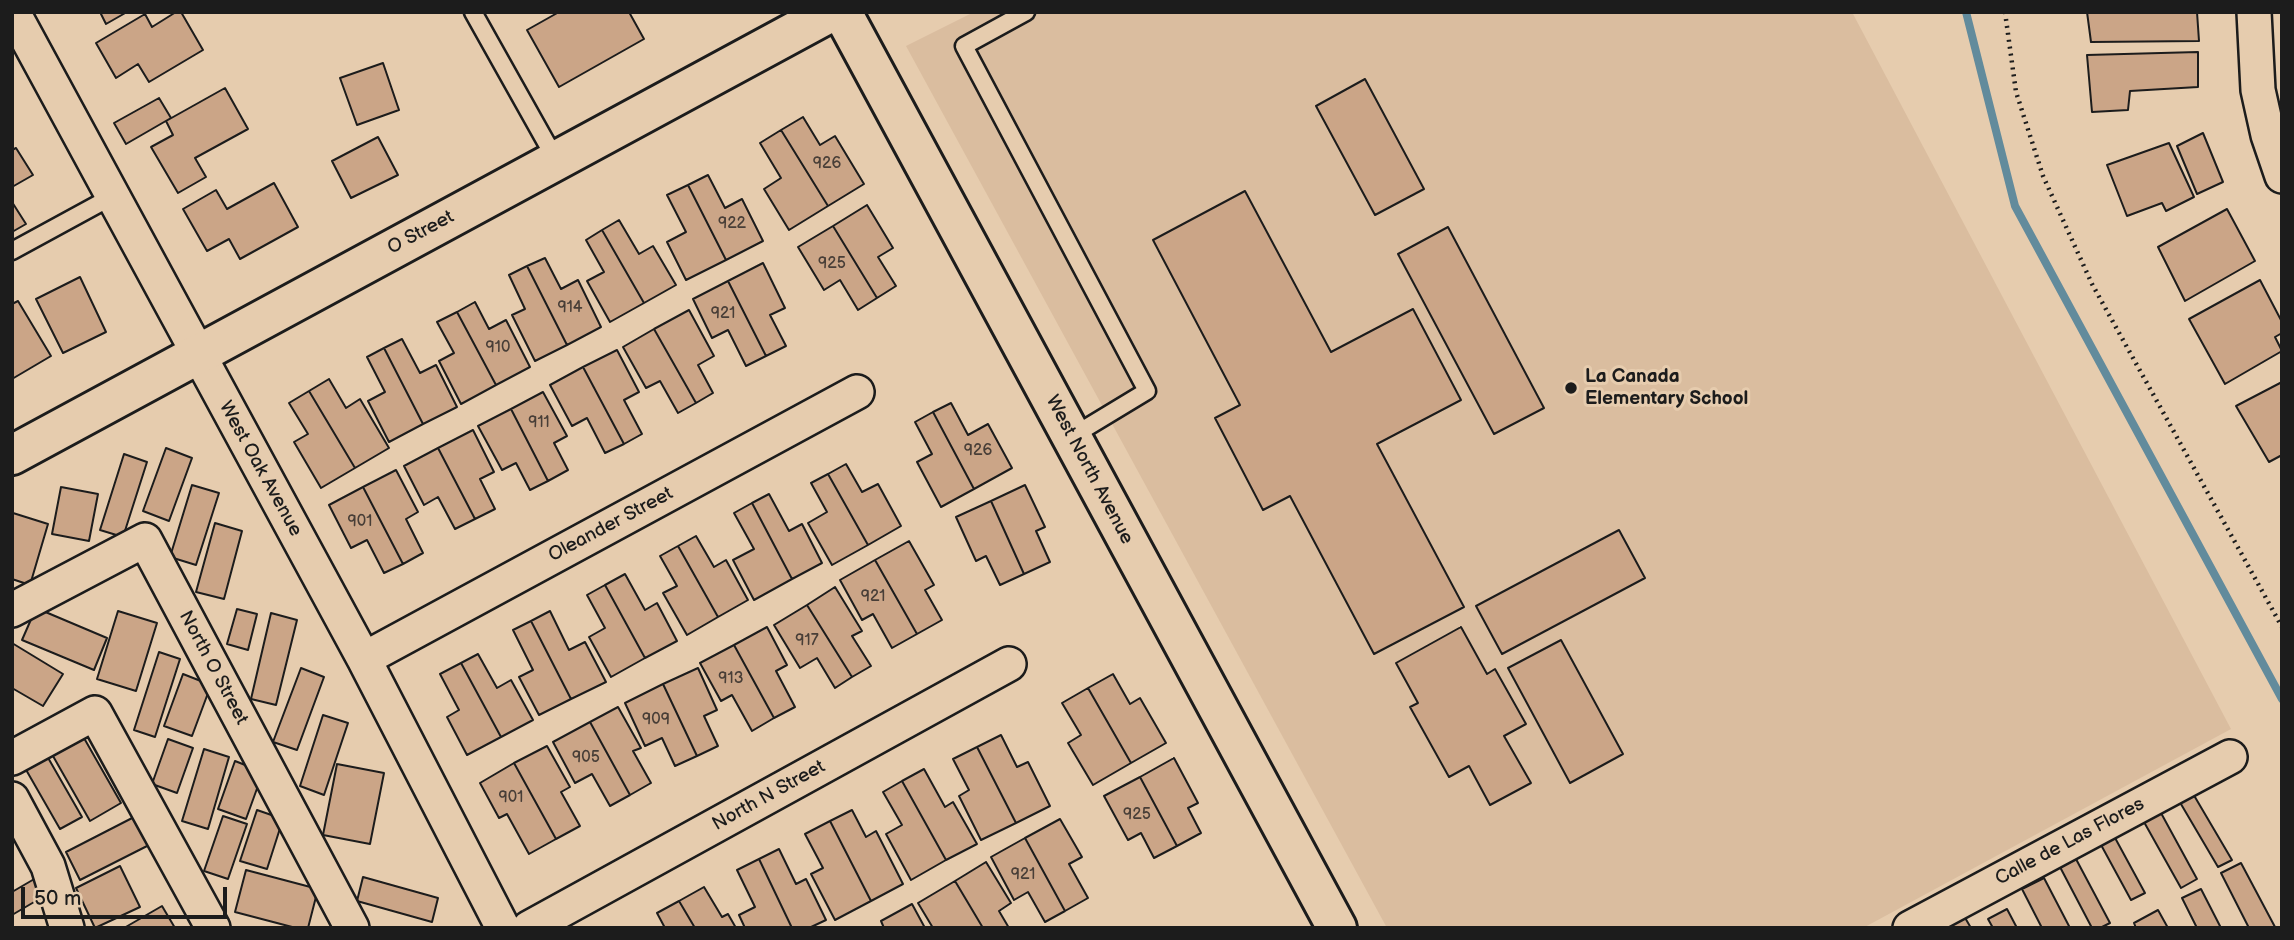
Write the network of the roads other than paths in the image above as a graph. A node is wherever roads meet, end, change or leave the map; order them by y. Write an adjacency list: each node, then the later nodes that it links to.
1 (13, 12): 9 (street, West Oak Avenue)
2 (473, 12): 7 (lane)
3 (831, 12): 7 (street, O Street)
4 (842, 12): 13 (street, West North Avenue)
5 (1026, 12): 13 (lane)
6 (2254, 12): 8 (street)
7 (556, 160): 11 (street, O Street)
8 (2282, 176)
9 (113, 195): 10 (lane); 11 (street, West Oak Avenue)
10 (12, 251)
11 (198, 353): 14 (street, O Street); 16 (street, West Oak Avenue)
12 (857, 392): 16 (street, Oleander Street)
13 (1071, 438): 26 (street, West North Avenue)
14 (12, 455)
15 (12, 610): 23 (street, North O Street)
16 (364, 659): 24 (street, West Oak Avenue)
17 (1009, 664): 25 (street, North N Street)
18 (2230, 757): 27 (street, Calle de Las Flores)
19 (12, 758): 22 (street)
20 (12, 799): 21 (street)
21 (67, 928)
22 (213, 928)
23 (352, 928)
24 (503, 928)
25 (529, 928)
26 (1337, 928)
27 (1910, 928)

